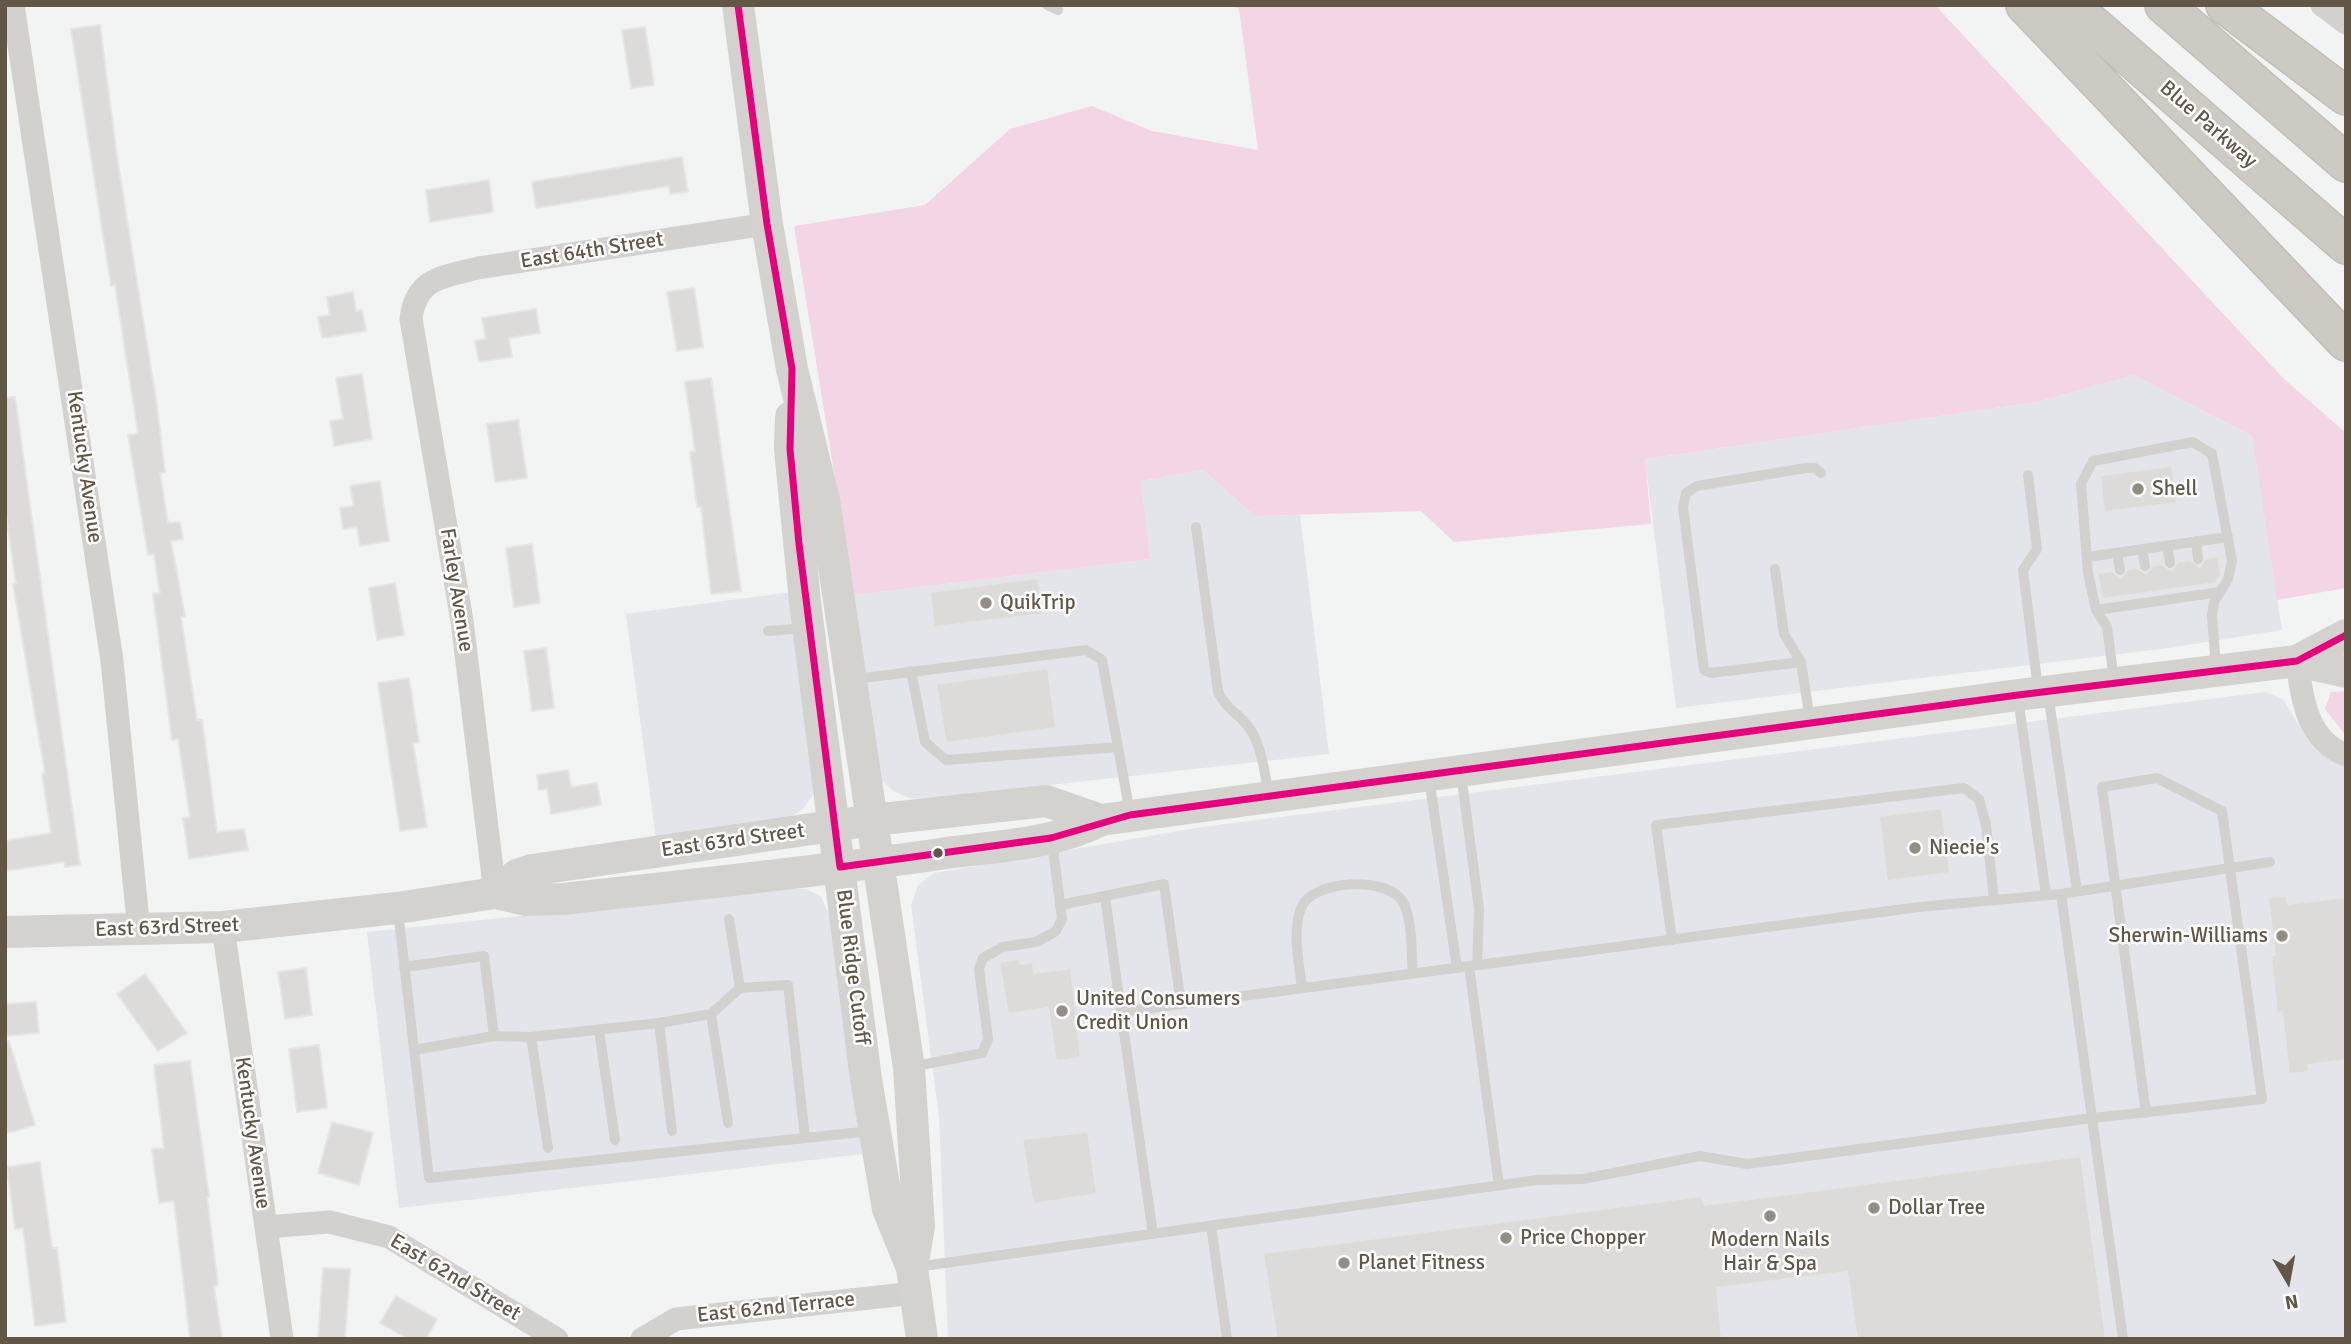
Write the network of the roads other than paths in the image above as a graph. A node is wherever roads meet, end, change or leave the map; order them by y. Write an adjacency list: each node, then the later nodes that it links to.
1 (13, 5): 70 (street, Kentucky Avenue)
2 (738, 5): 13 (main road, Blue Ridge Cutoff)
3 (1047, 5): 9 (lane)
4 (2025, 5): 16 (highway)
5 (2070, 5): 14 (highway, Blue Parkway)
6 (2164, 5): 12 (highway)
7 (2225, 5): 11 (highway)
8 (2322, 5): 10 (street)
9 (1058, 10)
10 (2346, 23)
11 (2346, 96)
12 (2346, 163)
13 (767, 223): 15 (street, East 64th Street); 17 (main road, Blue Ridge Cutoff)
14 (2346, 245)
15 (421, 290): 61 (street, Farley Avenue)
16 (2346, 342)
17 (792, 369): 34 (main road, Blue Ridge Cutoff); 42 (main road, Blue Ridge Cutoff)
18 (1821, 473): 38 (lane)
19 (2028, 475): 44 (lane)
20 (1196, 527): 50 (lane)
21 (2228, 537): 22 (lane); 26 (lane); 32 (lane)
22 (2196, 541): 23 (lane); 27 (lane)
23 (2167, 546): 24 (lane); 28 (lane)
24 (2142, 550): 25 (lane); 29 (lane)
25 (2117, 553): 26 (lane); 31 (lane)
26 (2087, 558): 33 (lane)
27 (2198, 559)
28 (2170, 563)
29 (2145, 566)
30 (1775, 569): 38 (lane)
31 (2120, 570)
32 (2220, 592): 33 (lane); 39 (lane)
33 (2096, 610): 43 (lane)
34 (808, 628): 35 (lane); 53 (main road, Blue Ridge Cutoff)
35 (768, 631)
36 (2346, 635): 37 (main road, East 63rd Street)
37 (2297, 661): 39 (main road, East 63rd Street); 41 (main road, East 63rd Street); 47 (street)
38 (1801, 662): 45 (lane)
39 (2217, 670): 43 (main road, East 63rd Street)
40 (911, 671): 42 (lane); 46 (lane); 46 (lane)
41 (2346, 672)
42 (851, 680): 52 (main road, Blue Ridge Cutoff)
43 (2114, 682): 44 (main road, East 63rd Street)
44 (2035, 693): 45 (main road, East 63rd Street); 60 (lane); 63 (lane)
45 (1811, 723): 48 (main road, East 63rd Street)
46 (1118, 747): 51 (lane)
47 (2346, 755)
48 (1460, 771): 49 (main road, East 63rd Street); 74 (lane)
49 (1429, 775): 50 (main road, East 63rd Street); 74 (lane)
50 (1269, 796): 51 (main road, East 63rd Street)
51 (1116, 818): 52 (main road, East 63rd Street); 54 (main road, East 63rd Street)
52 (873, 820): 53 (main road, East 63rd Street); 56 (main road, Blue Ridge Cutoff)
53 (835, 826): 57 (main road, Blue Ridge Cutoff); 61 (main road, East 63rd Street)
54 (1051, 838): 56 (main road, East 63rd Street); 66 (lane)
55 (2270, 862): 58 (lane)
56 (879, 863): 57 (main road, East 63rd Street); 86 (main road, Blue Ridge Cutoff)
57 (840, 867): 61 (main road, East 63rd Street); 90 (main road, Blue Ridge Cutoff)
58 (2229, 867): 59 (lane); 59 (lane); 87 (lane)
59 (2118, 885): 60 (lane); 87 (lane)
60 (2077, 891): 62 (lane)
61 (495, 893): 67 (main road, East 63rd Street)
62 (2061, 894): 63 (lane); 88 (lane)
63 (2046, 895): 65 (lane)
64 (1105, 896): 66 (lane); 78 (lane); 79 (lane)
65 (1994, 900): 72 (lane); 72 (lane)
66 (1060, 905): 86 (lane)
67 (397, 908): 69 (main road, East 63rd Street); 73 (lane)
68 (729, 919): 76 (lane)
69 (223, 927): 70 (main road, East 63rd Street); 97 (street, Kentucky Avenue)
70 (139, 931): 71 (main road, East 63rd Street)
71 (5, 932)
72 (1672, 940): 74 (lane)
73 (404, 967): 83 (lane); 85 (lane)
74 (1468, 967): 75 (lane); 95 (lane)
75 (1413, 974): 77 (lane); 77 (lane)
76 (740, 988): 80 (lane); 92 (lane)
77 (1302, 988): 78 (lane)
78 (1181, 1004): 79 (lane)
79 (1121, 1012): 98 (lane)
80 (711, 1014): 81 (lane); 89 (lane)
81 (659, 1023): 82 (lane); 91 (lane)
82 (599, 1030): 84 (lane); 93 (lane)
83 (494, 1036): 84 (lane); 85 (lane)
84 (531, 1037): 94 (lane)
85 (414, 1050): 92 (lane)
86 (909, 1068): 99 (main road, Blue Ridge Cutoff)
87 (2146, 1112): 88 (lane)
88 (2092, 1118): 95 (lane); 105 (lane)
89 (728, 1123)
90 (874, 1130): 92 (lane); 99 (main road, Blue Ridge Cutoff)
91 (672, 1131)
92 (805, 1138)
93 (615, 1140)
94 (548, 1148)
95 (1500, 1185): 96 (lane)
96 (1210, 1226): 98 (lane); 104 (lane)
97 (266, 1227): 100 (street, Kentucky Avenue); 101 (street, East 62nd Street)
98 (1153, 1234): 99 (lane)
99 (913, 1280): 102 (street, East 62nd Terrace); 103 (main road, Blue Ridge Cutoff)
100 (282, 1339)
101 (557, 1339)
102 (642, 1339)
103 (922, 1339)
104 (1227, 1339)
105 (2123, 1339)

